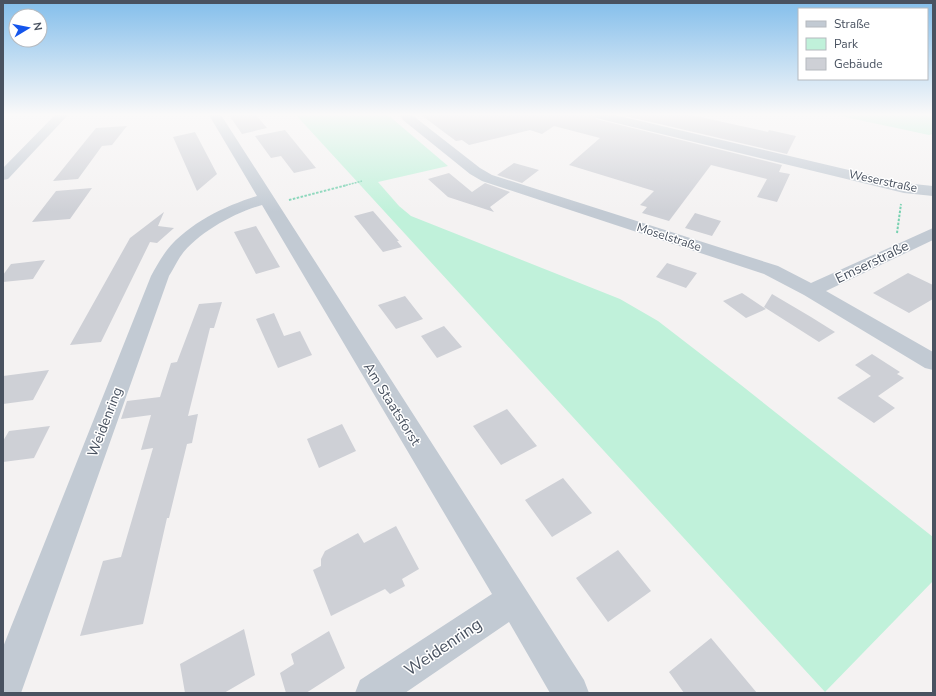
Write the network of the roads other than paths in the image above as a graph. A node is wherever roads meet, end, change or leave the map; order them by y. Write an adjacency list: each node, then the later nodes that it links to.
1 (31, 147): 5 (street)
2 (234, 147): 7 (street, Am Staatsforst)
3 (446, 147): 9 (street, Moselstraße)
4 (735, 147): 6 (street, Weserstraße)
5 (3, 176)
6 (933, 191)
7 (267, 202): 11 (street, Am Staatsforst); 12 (street, Weidenring)
8 (933, 233): 9 (street, Emserstraße)
9 (811, 291): 10 (street, Moselstraße)
10 (933, 362)
11 (513, 600): 13 (street, Weidenring); 14 (street, Am Staatsforst)
12 (3, 693)
13 (373, 693)
14 (571, 693)

